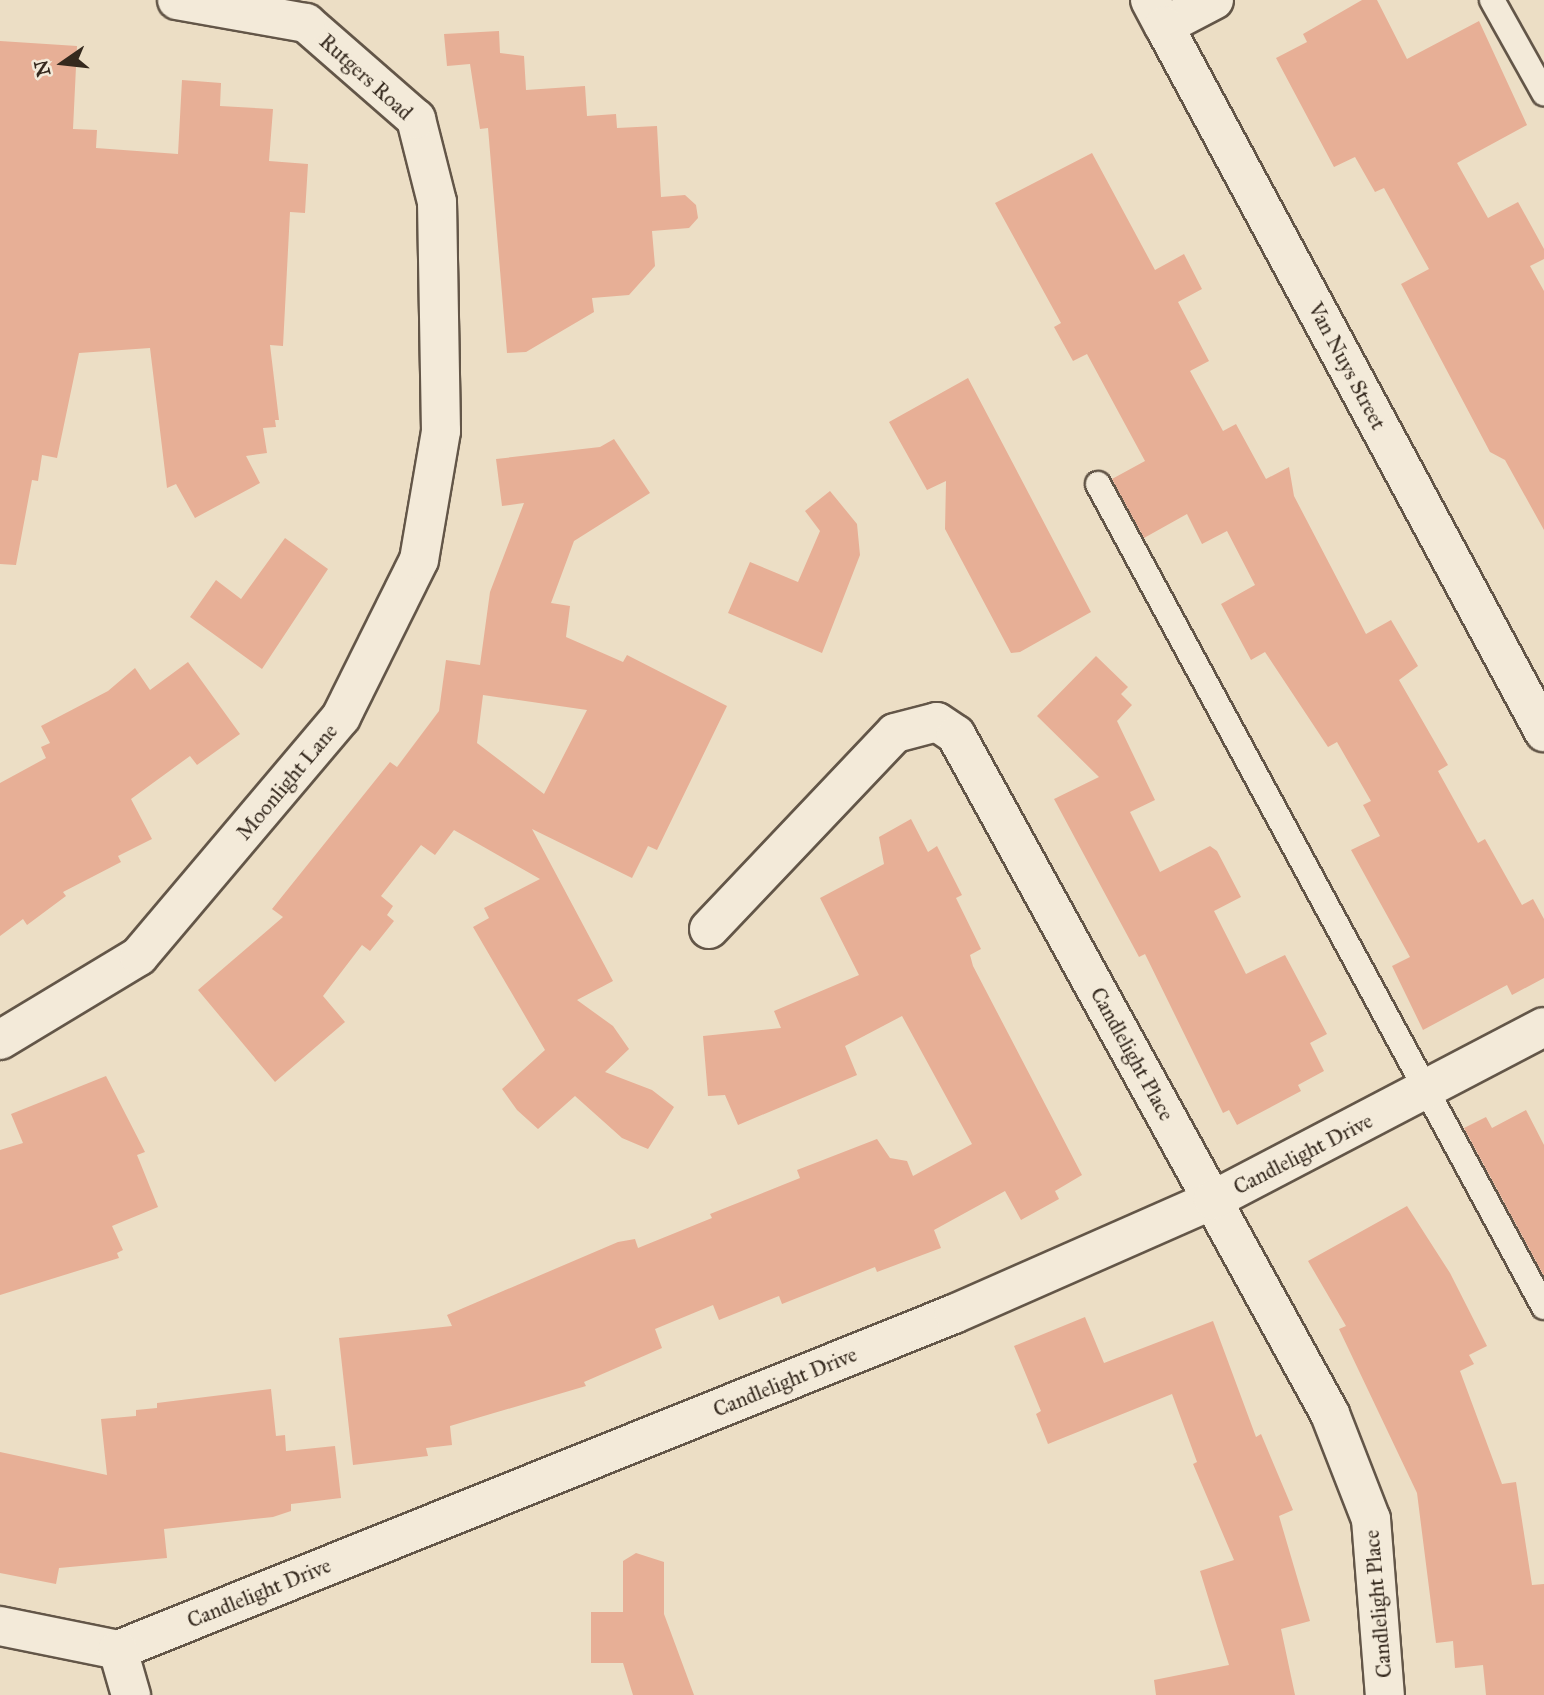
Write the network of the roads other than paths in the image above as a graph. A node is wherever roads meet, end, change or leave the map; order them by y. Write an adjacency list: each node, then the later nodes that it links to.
1 (177, 0): 6 (street, Rutgers Road)
2 (1214, 0): 4 (street)
3 (1492, 0): 5 (lane)
4 (1157, 13): 8 (street, Van Nuys Street)
5 (1544, 93)
6 (441, 431): 11 (street, Moonlight Lane)
7 (1098, 484): 12 (lane)
8 (1544, 732)
9 (709, 929): 13 (street, Candlelight Place)
10 (1544, 1027): 12 (street, Candlelight Drive)
11 (0, 1040)
12 (1426, 1090): 13 (street, Candlelight Drive); 14 (lane)
13 (1213, 1200): 16 (street, Candlelight Drive); 18 (street, Candlelight Place)
14 (1544, 1307)
15 (0, 1626): 16 (street)
16 (118, 1650): 17 (street)
17 (131, 1695)
18 (1385, 1695)

